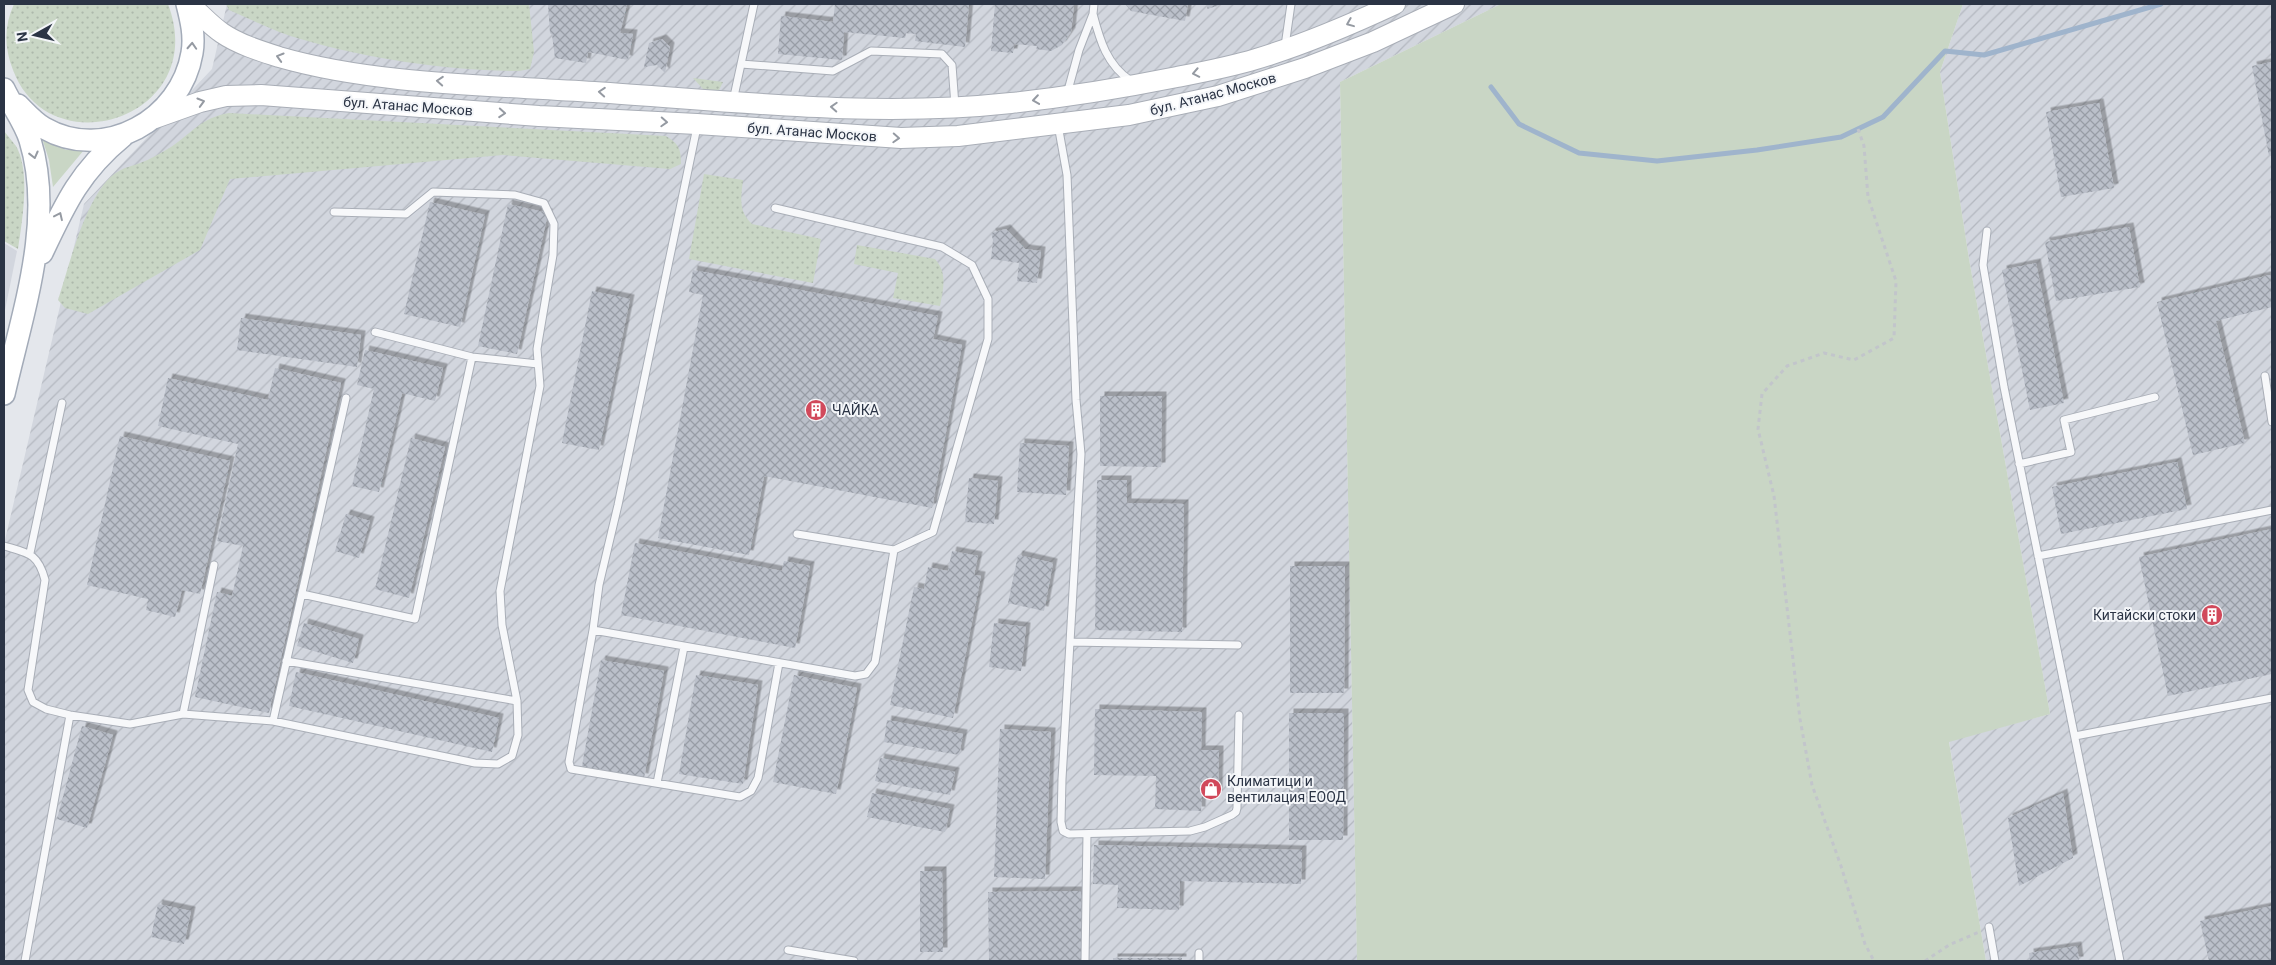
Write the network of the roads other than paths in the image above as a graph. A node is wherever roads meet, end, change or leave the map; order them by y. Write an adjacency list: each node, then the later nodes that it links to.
1 (188, 4): 13 (main road, бул. Атанас Москов, one-way to 1); 16 (main road, one-way to 1)
2 (754, 4): 9 (lane)
3 (1094, 4): 7 (lane)
4 (1291, 4): 8 (lane)
5 (1395, 4): 8 (main road, бул. Атанас Москов, one-way to 8)
6 (1454, 4): 18 (main road, бул. Атанас Москов)
7 (1093, 14): 10 (lane); 12 (lane)
8 (1285, 49): 10 (main road, бул. Атанас Москов, one-way to 10)
9 (741, 64): 14 (lane); 15 (lane)
10 (1138, 85): 12 (main road, бул. Атанас Москов)
11 (5, 92): 19 (main road); 23 (main road, one-way to 23)
12 (1066, 96): 15 (main road, бул. Атанас Москов, one-way to 15)
13 (708, 99): 14 (main road, бул. Атанас Москов); 17 (main road)
14 (733, 101): 15 (main road, бул. Атанас Москов, one-way to 14)
15 (955, 108)
16 (155, 118): 17 (main road, бул. Атанас Москов, one-way to 17); 19 (main road)
17 (697, 124): 18 (main road, бул. Атанас Москов, one-way to 18); 42 (lane)
18 (1058, 125): 43 (lane)
19 (123, 135): 23 (main road, one-way to 19)
20 (775, 208): 37 (lane)
21 (334, 212): 26 (lane)
22 (1987, 231): 33 (lane)
23 (31, 276): 28 (main road)
24 (376, 332): 25 (lane)
25 (472, 357): 26 (lane); 41 (lane)
26 (538, 364): 49 (lane)
27 (2265, 376): 32 (lane)
28 (4, 394)
29 (2155, 397): 33 (lane)
30 (346, 398): 41 (lane)
31 (62, 403): 38 (lane)
32 (2272, 422)
33 (2019, 464): 39 (lane)
34 (2272, 510): 39 (lane)
35 (797, 534): 37 (lane)
36 (4, 546): 38 (lane)
37 (894, 550): 47 (lane)
38 (30, 553): 51 (lane)
39 (2038, 556): 54 (lane)
40 (214, 565): 50 (lane)
41 (302, 594): 46 (lane)
42 (593, 630): 45 (lane); 55 (lane)
43 (1070, 642): 44 (lane); 56 (lane)
44 (1238, 645)
45 (684, 646): 47 (lane); 55 (lane)
46 (286, 661): 49 (lane); 53 (lane)
47 (779, 662): 55 (lane)
48 (2272, 698): 54 (lane)
49 (517, 701): 53 (lane)
50 (183, 714): 51 (lane); 53 (lane)
51 (70, 715): 59 (lane)
52 (1239, 715): 56 (lane)
53 (273, 721)
54 (2074, 736): 63 (lane)
55 (657, 783)
56 (1087, 834): 61 (lane)
57 (1989, 927): 62 (lane)
58 (788, 950): 60 (lane)
59 (24, 961)
60 (854, 961)
61 (1085, 961)
62 (1995, 961)
63 (2120, 961)

